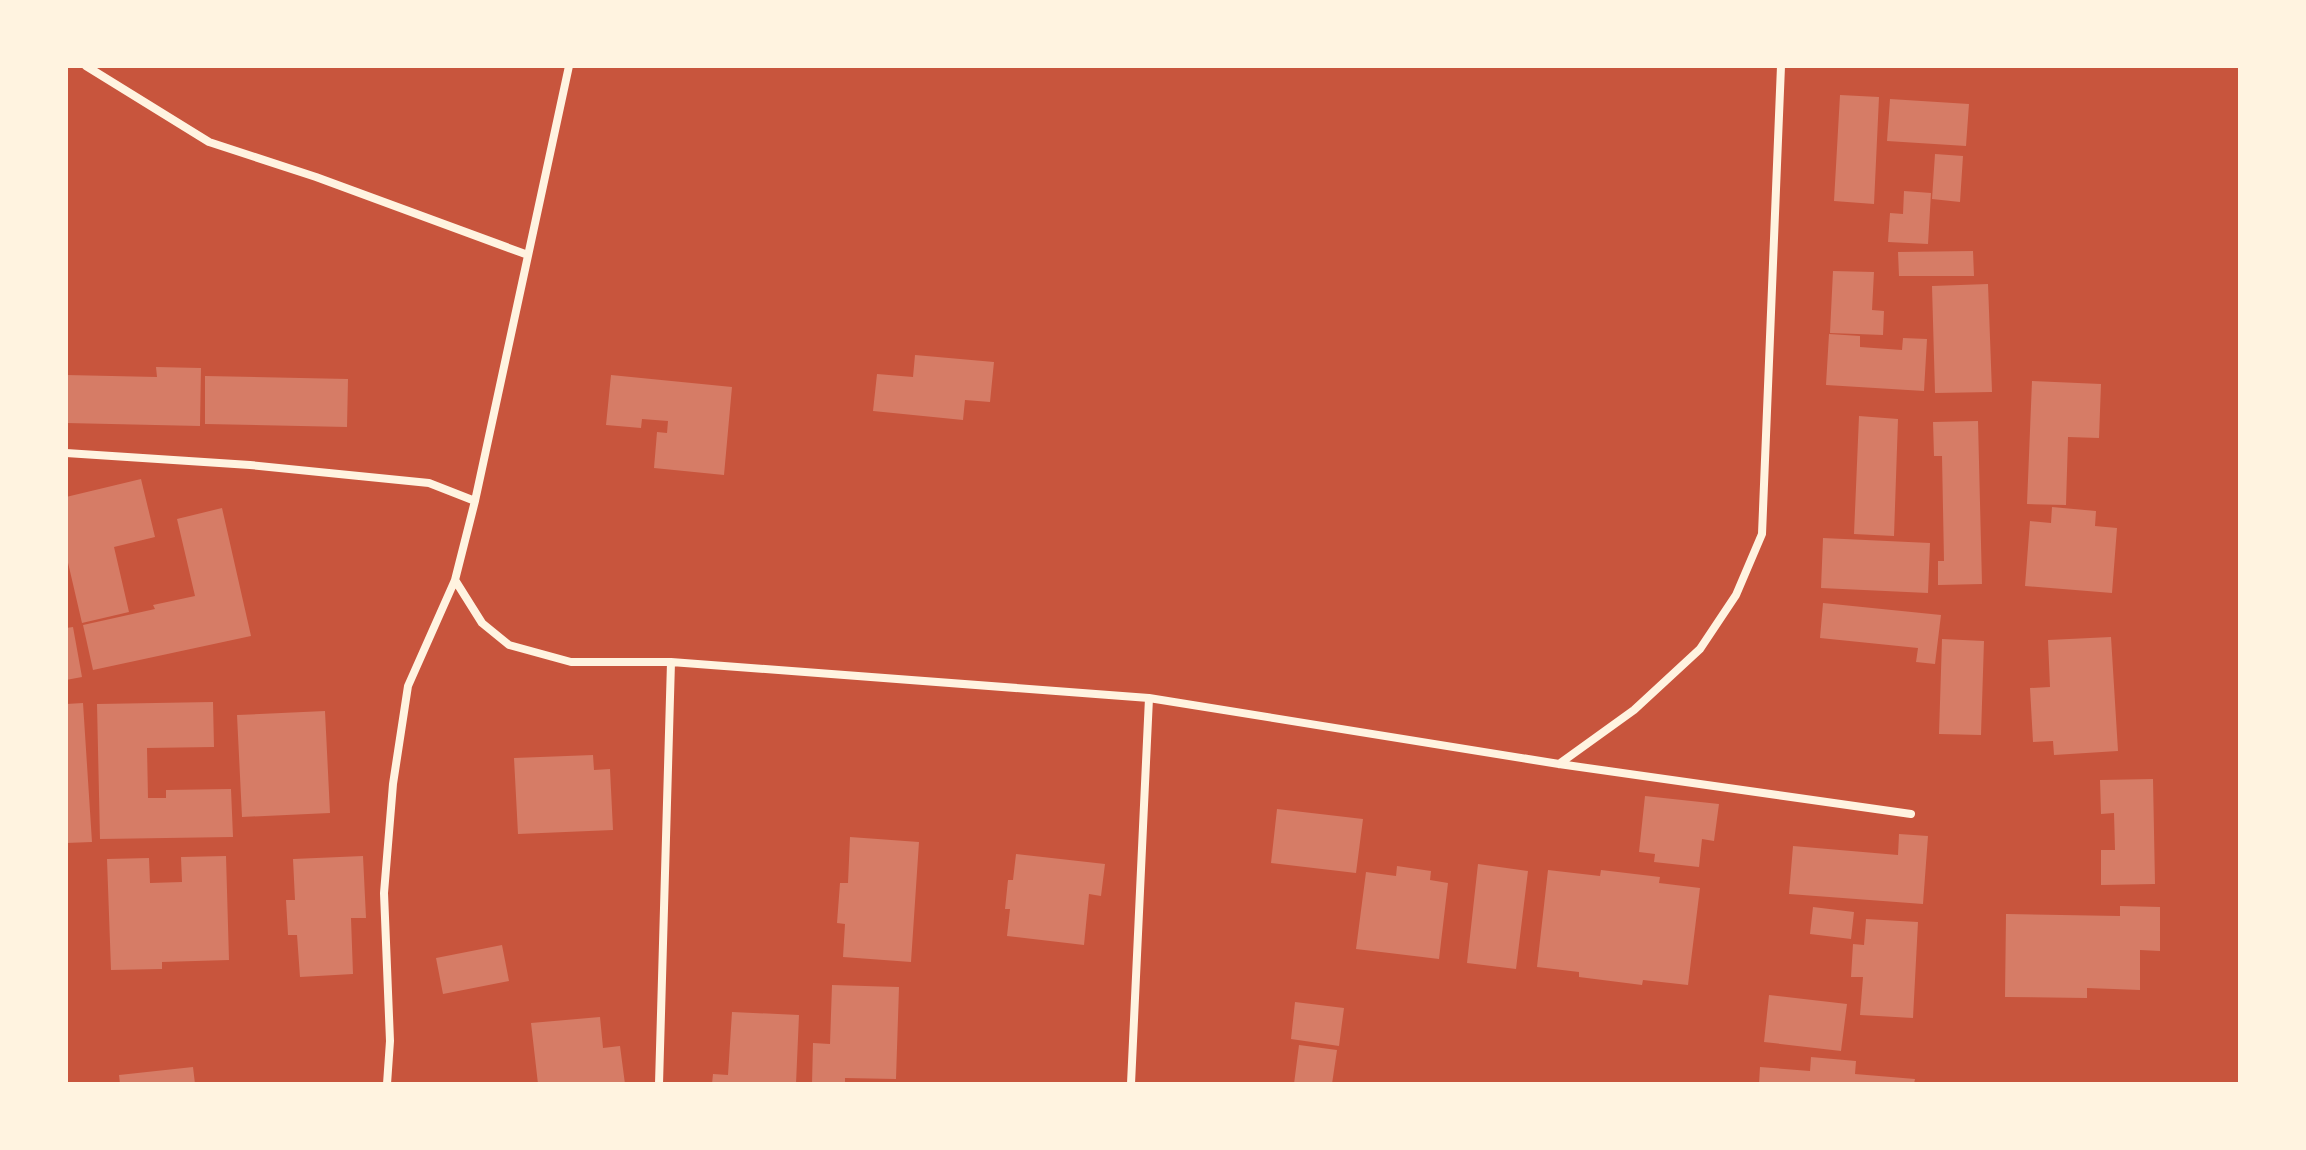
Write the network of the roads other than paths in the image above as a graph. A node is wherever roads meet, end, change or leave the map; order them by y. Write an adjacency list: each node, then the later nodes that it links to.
1 (86, 66): 4 (street)
2 (569, 66): 4 (street)
3 (1781, 66): 10 (street)
4 (528, 255): 6 (street)
5 (66, 453): 6 (street)
6 (475, 501): 7 (street)
7 (455, 580): 8 (street); 12 (street)
8 (671, 662): 9 (street); 13 (street)
9 (1149, 698): 10 (street); 14 (street)
10 (1559, 764): 11 (street)
11 (1911, 814)
12 (387, 1084)
13 (659, 1084)
14 (1131, 1084)

